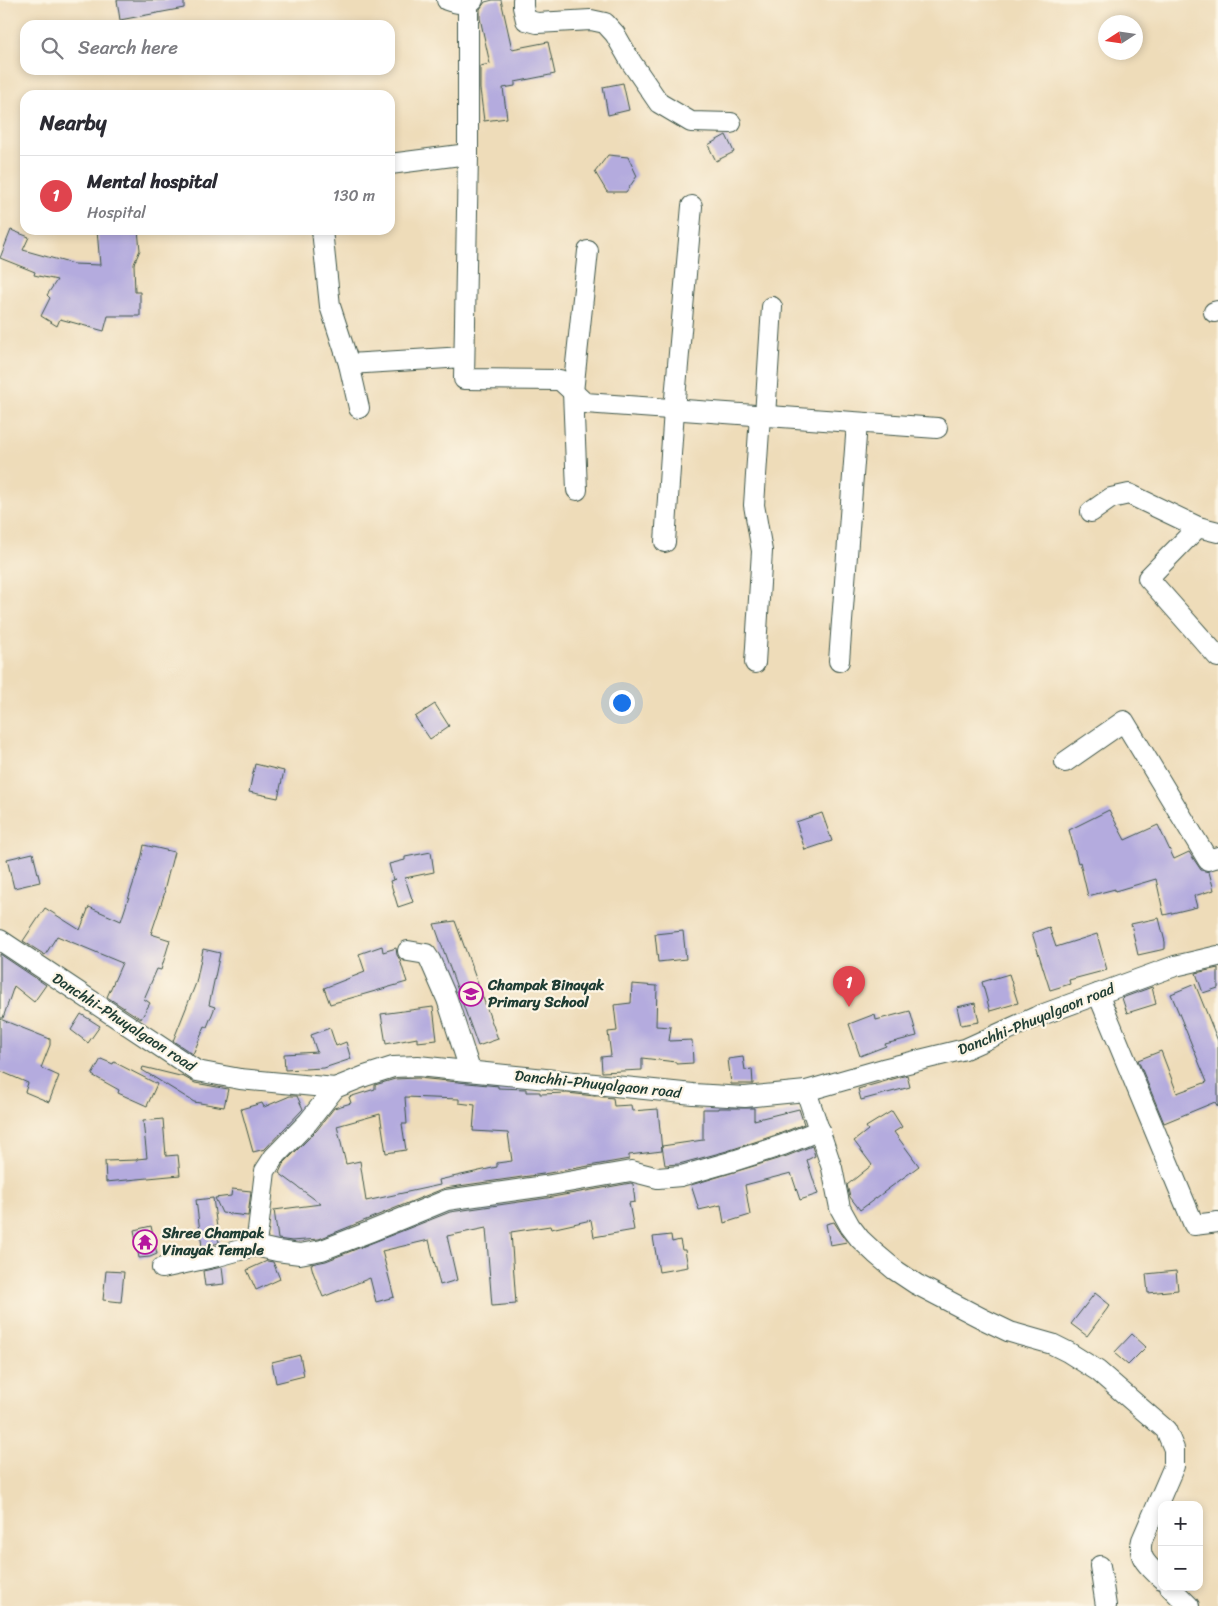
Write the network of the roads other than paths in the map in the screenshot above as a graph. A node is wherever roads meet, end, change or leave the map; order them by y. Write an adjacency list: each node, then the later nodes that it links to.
1 (447, 0): 3 (street)
2 (523, 0): 4 (street)
3 (470, 1): 5 (street)
4 (732, 123)
5 (468, 154): 6 (street); 11 (street)
6 (395, 163)
7 (692, 206): 15 (street)
8 (323, 235): 12 (street)
9 (588, 251): 13 (street)
10 (772, 306): 16 (street)
11 (464, 357): 12 (street); 13 (street)
12 (349, 364): 14 (street)
13 (573, 392): 15 (street); 19 (street)
14 (359, 408)
15 (674, 410): 16 (street); 23 (street)
16 (762, 416): 17 (street); 26 (street)
17 (857, 423): 18 (street); 25 (street)
18 (937, 428)
19 (577, 490)
20 (1091, 512): 21 (street)
21 (1198, 528): 22 (street); 24 (street)
22 (1218, 532)
23 (665, 542)
24 (1218, 657)
25 (839, 661)
26 (755, 663)
27 (1064, 762): 28 (street)
28 (1218, 857)
29 (0, 940): 34 (street, Danchhi-Phuyalgaon road)
30 (408, 951): 33 (street)
31 (1218, 956): 32 (street, Danchhi-Phuyalgaon road)
32 (1098, 994): 35 (street, Danchhi-Phuyalgaon road); 37 (street)
33 (470, 1070): 34 (street, Danchhi-Phuyalgaon road); 35 (street, Danchhi-Phuyalgaon road)
34 (335, 1088): 38 (street)
35 (806, 1091): 36 (street)
36 (820, 1130): 38 (street); 41 (street)
37 (1218, 1222)
38 (255, 1246): 39 (street)
39 (162, 1268)
40 (1100, 1566): 43 (street)
41 (1158, 1575)
42 (1174, 1591): 44 (street)
43 (1106, 1606)
44 (1189, 1606)

